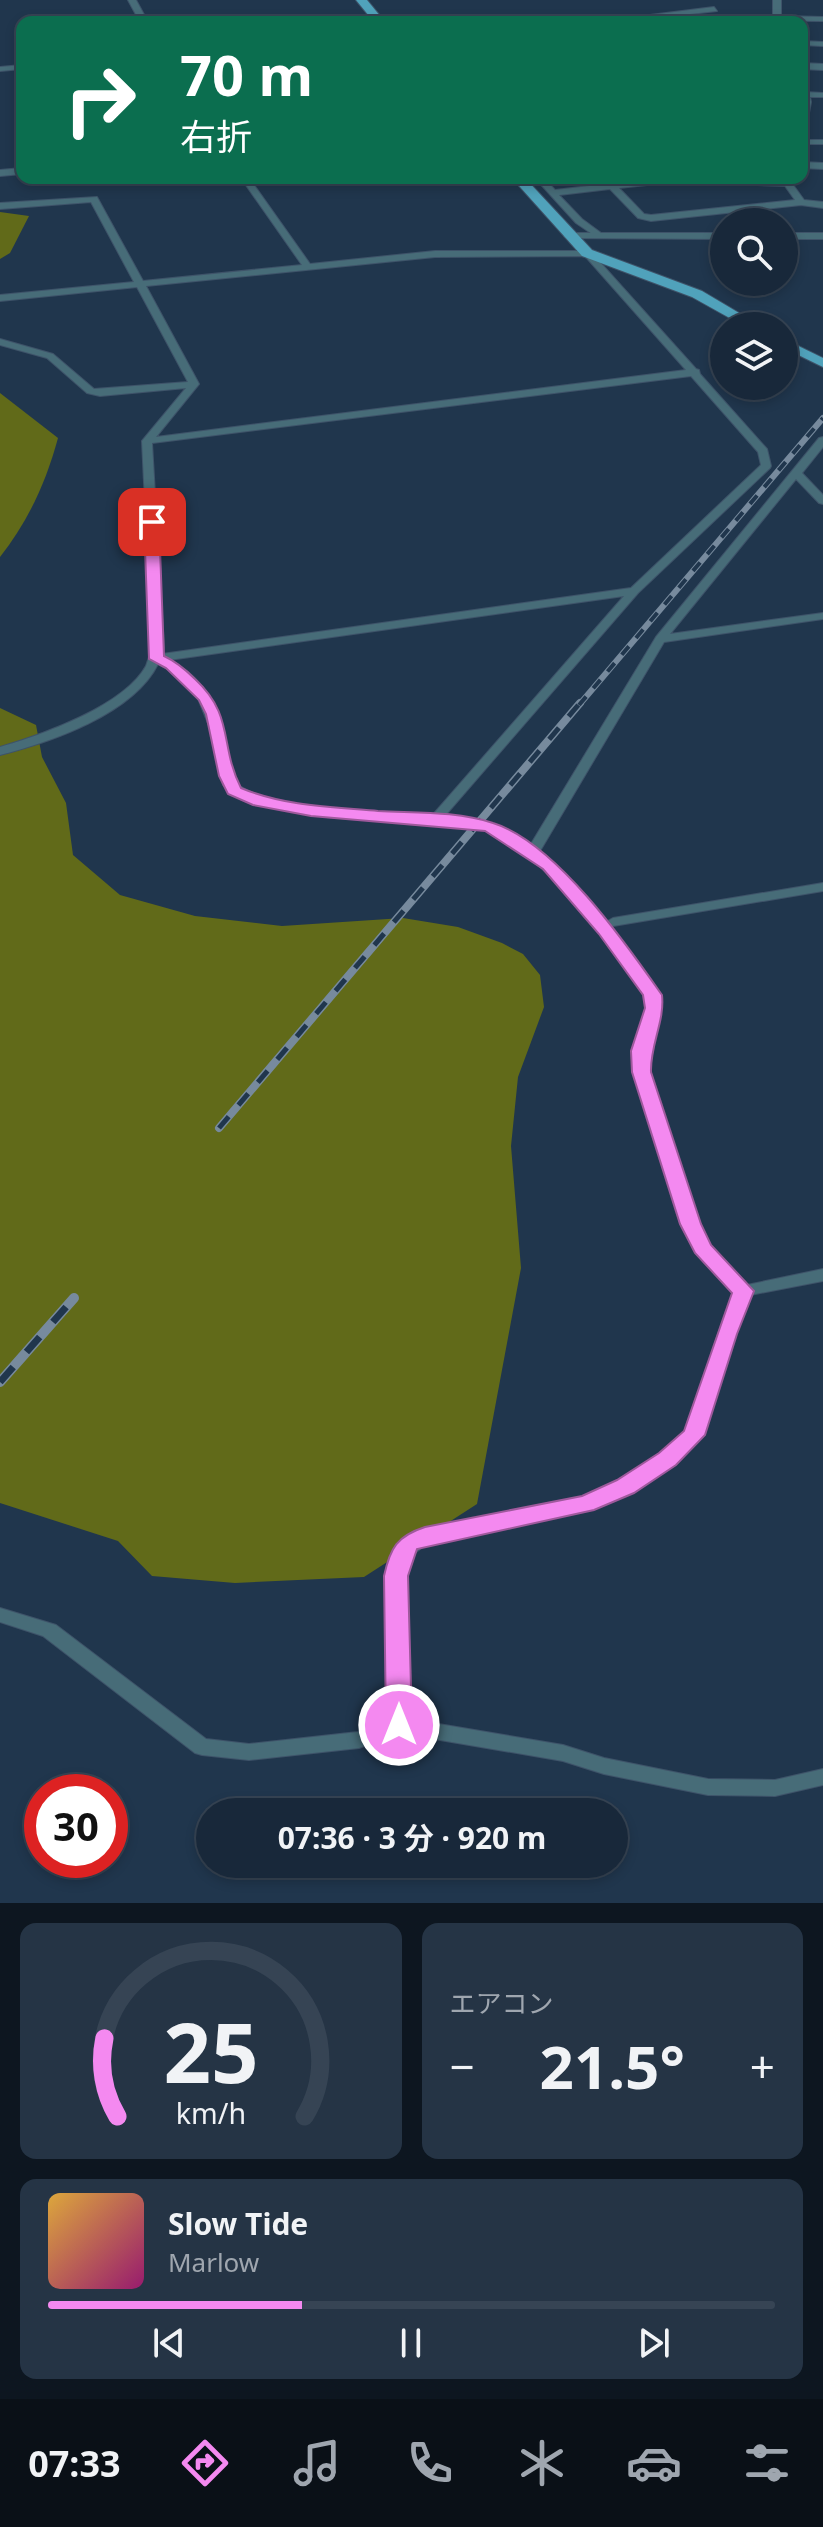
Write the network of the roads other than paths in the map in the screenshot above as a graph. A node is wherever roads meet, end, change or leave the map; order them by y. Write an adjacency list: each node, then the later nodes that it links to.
1 (361, 0): 5 (main road)
2 (709, 0): 3 (street)
3 (714, 9): 4 (street); 8 (street)
4 (671, 12): 6 (street); 7 (street)
5 (375, 16)
6 (642, 16)
7 (670, 16)
8 (720, 16)
9 (249, 184): 24 (street)
10 (525, 184): 19 (main road)
11 (544, 184): 15 (street)
12 (629, 184): 14 (street)
13 (788, 184): 16 (street)
14 (611, 186): 15 (street); 16 (street)
15 (552, 193): 19 (street)
16 (801, 202): 17 (street)
17 (823, 205)
18 (0, 206): 25 (street)
19 (582, 235): 20 (street); 23 (main road)
20 (710, 236)
21 (798, 236): 22 (street)
22 (823, 236)
23 (587, 253): 24 (street); 27 (main road); 31 (street)
24 (308, 267): 25 (street)
25 (141, 285): 26 (street); 32 (street)
26 (0, 298)
27 (729, 312)
28 (0, 342): 32 (street)
29 (798, 350): 30 (main road)
30 (816, 360)
31 (696, 372): 34 (street); 37 (street)
32 (194, 384): 34 (street)
33 (823, 440): 35 (street)
34 (147, 441): 40 (street)
35 (797, 474): 36 (street); 39 (street)
36 (823, 501)
37 (634, 591): 40 (street); 42 (street)
38 (823, 616): 39 (street)
39 (660, 639): 43 (street)
40 (157, 659): 41 (street); 42 (street)
41 (0, 751)
42 (433, 822): 43 (street)
43 (533, 851): 47 (street)
44 (823, 887): 45 (street)
45 (613, 922)
46 (823, 1275): 47 (street)
47 (743, 1291): 49 (street)
48 (0, 1615): 49 (street)
49 (399, 1725): 50 (street)
50 (823, 1777)

